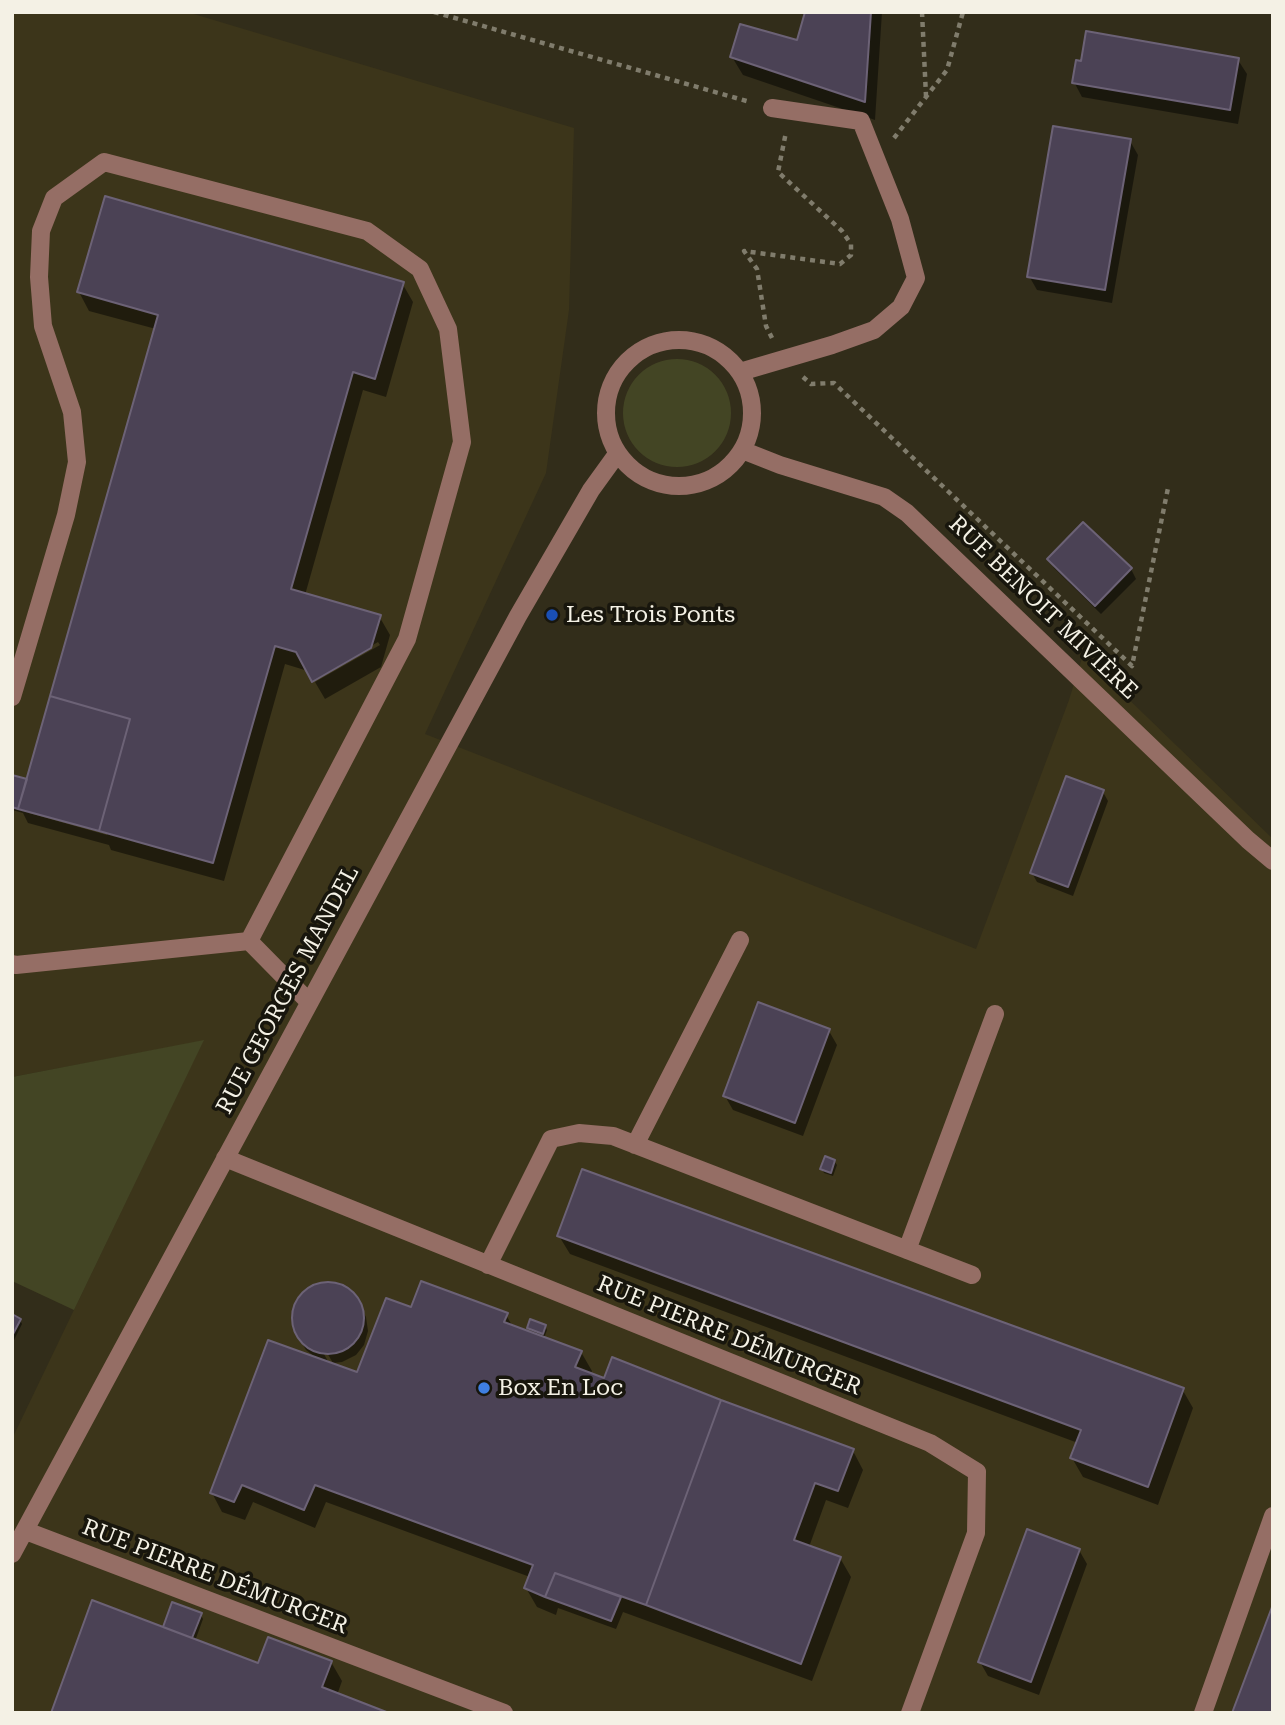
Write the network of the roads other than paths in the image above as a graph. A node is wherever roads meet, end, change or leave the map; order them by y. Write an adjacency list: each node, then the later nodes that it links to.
1 (781, 109): 2 (street)
2 (740, 372): 3 (street); 4 (street)
3 (743, 450): 4 (street); 6 (street, RUE BENOIT MIVIÈRE)
4 (617, 454): 10 (street, RUE GEORGES MANDEL)
5 (12, 697): 8 (street)
6 (1273, 861)
7 (740, 940): 12 (street)
8 (248, 941): 9 (street); 10 (street)
9 (12, 964)
10 (309, 1002): 13 (street, RUE GEORGES MANDEL)
11 (995, 1014): 14 (street)
12 (635, 1145): 14 (street); 15 (street)
13 (225, 1158): 15 (street, RUE PIERRE DÉMURGER); 18 (street, RUE GEORGES MANDEL)
14 (907, 1250): 16 (street)
15 (488, 1265): 22 (street, RUE PIERRE DÉMURGER)
16 (972, 1275)
17 (1273, 1516): 23 (street)
18 (26, 1531): 19 (street, RUE GEORGES MANDEL); 20 (street, RUE PIERRE DÉMURGER)
19 (12, 1554)
20 (461, 1705): 21 (street, RUE PIERRE DÉMURGER)
21 (505, 1713)
22 (910, 1713)
23 (1203, 1713)

